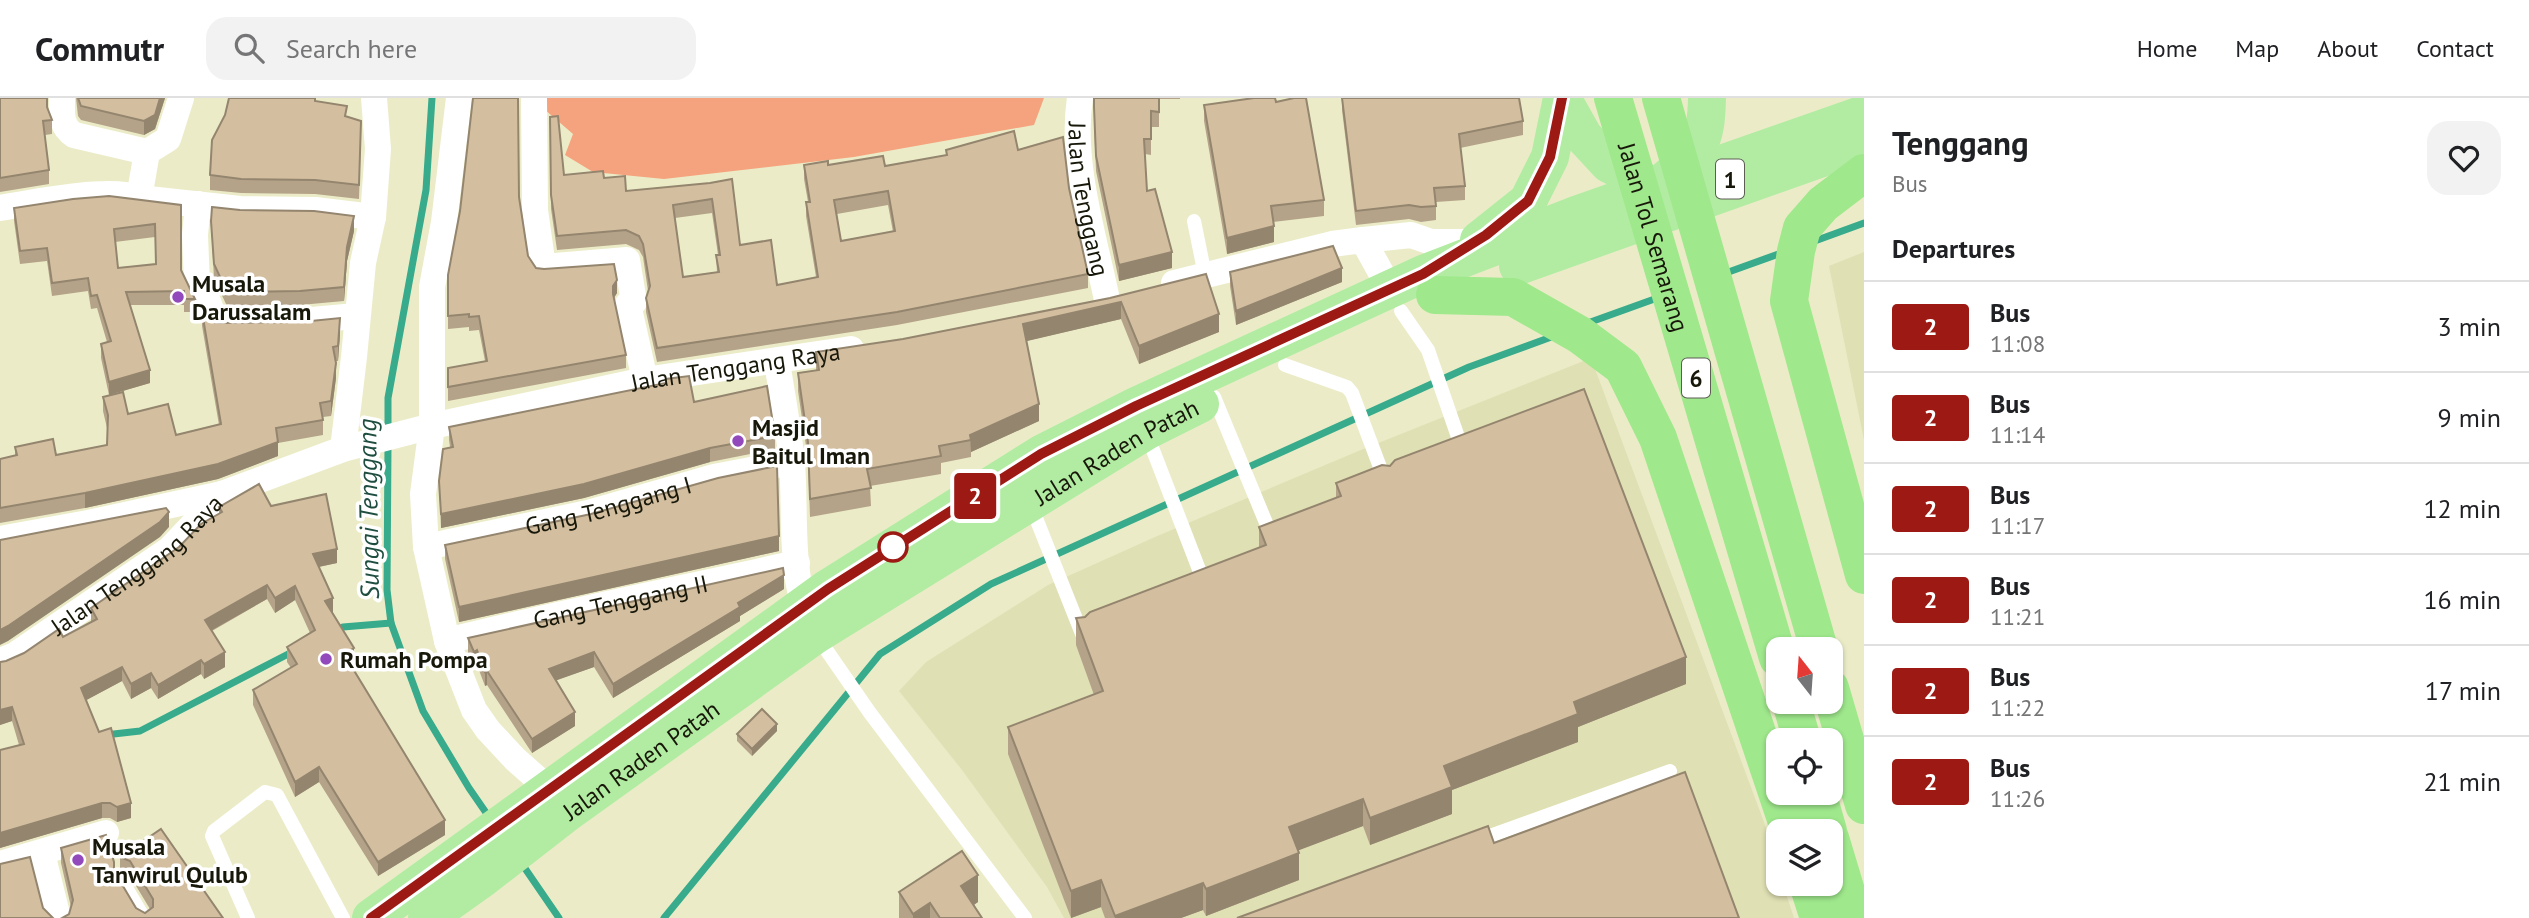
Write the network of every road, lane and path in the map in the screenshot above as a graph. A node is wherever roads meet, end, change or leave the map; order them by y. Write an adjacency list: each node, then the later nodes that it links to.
1 (62, 98): 13 (street)
2 (181, 98): 13 (street)
3 (374, 98): 20 (street)
4 (459, 98): 35 (street)
5 (534, 98): 33 (street)
6 (1080, 98): 27 (street, Jalan Tenggang)
7 (1562, 98): 16 (highway, 1); 23 (highway)
8 (1613, 98): 51 (highway, Jalan Tol Semarang / 6)
9 (1661, 98): 52 (highway, Jalan Tol Semarang / 6)
10 (1707, 98): 16 (highway)
11 (1864, 114): 16 (highway, Jalan Raden Patah)
12 (1864, 143): 14 (highway, 1)
13 (147, 152): 17 (street)
14 (1805, 165): 16 (highway, 1); 24 (highway, Jalan Raden Patah)
15 (1864, 173): 47 (highway)
16 (1655, 188): 24 (highway); 26 (highway, Jalan Raden Patah)
17 (139, 198): 18 (street); 19 (street)
18 (198, 204): 20 (street); 29 (street)
19 (0, 208)
20 (373, 217): 29 (street)
21 (1194, 221): 25 (lane)
22 (1363, 240): 23 (street); 25 (street); 26 (street)
23 (1475, 242): 26 (highway)
24 (1564, 249): 26 (highway, Jalan Raden Patah)
25 (1205, 275): 27 (street)
26 (1412, 292): 32 (highway, Jalan Raden Patah); 36 (lane); 49 (highway, Jalan Raden Patah); 59 (highway)
27 (1131, 294): 28 (street)
28 (1081, 305)
29 (356, 316): 38 (street)
30 (872, 345): 31 (street, Jalan Tenggang Raya)
31 (777, 362): 33 (street, Jalan Tenggang Raya); 39 (street)
32 (1285, 365): 34 (highway, Jalan Raden Patah); 40 (lane)
33 (645, 380): 35 (street, Jalan Tenggang Raya)
34 (1214, 397): 37 (highway, Jalan Raden Patah); 43 (lane)
35 (428, 427): 38 (street, Jalan Tenggang Raya); 45 (street)
36 (1459, 440)
37 (1151, 446): 42 (highway, Jalan Raden Patah); 48 (lane)
38 (349, 448): 41 (street, Jalan Tenggang Raya)
39 (792, 462): 45 (street, Gang Tenggang I); 46 (street)
40 (1386, 484)
41 (222, 494): 44 (street); 54 (street, Jalan Tenggang Raya)
42 (1034, 512): 49 (highway, Jalan Raden Patah); 50 (lane)
43 (1269, 530)
44 (0, 539)
45 (426, 547): 53 (street)
46 (797, 563): 49 (street); 53 (street, Gang Tenggang II)
47 (1864, 575)
48 (1205, 584)
49 (815, 631): 57 (highway, Jalan Raden Patah); 74 (lane)
50 (1082, 635)
51 (1772, 637)
52 (1816, 637)
53 (447, 641): 57 (street)
54 (0, 661)
55 (1838, 714): 58 (highway)
56 (1670, 771): 61 (lane)
57 (555, 798): 64 (highway, Jalan Raden Patah)
58 (1864, 805)
59 (1786, 819)
60 (106, 833): 62 (street)
61 (1453, 849)
62 (41, 853): 63 (street); 68 (street)
63 (0, 864)
64 (473, 865): 72 (highway, Jalan Raden Patah); 73 (highway, Jalan Raden Patah)
65 (122, 881): 69 (lane)
66 (1843, 881): 76 (highway)
67 (1812, 896): 75 (highway)
68 (58, 918)
69 (144, 918)
70 (248, 918): 71 (lane)
71 (343, 918)
72 (371, 918)
73 (427, 918)
74 (1025, 918)
75 (1819, 918)
76 (1854, 918)

